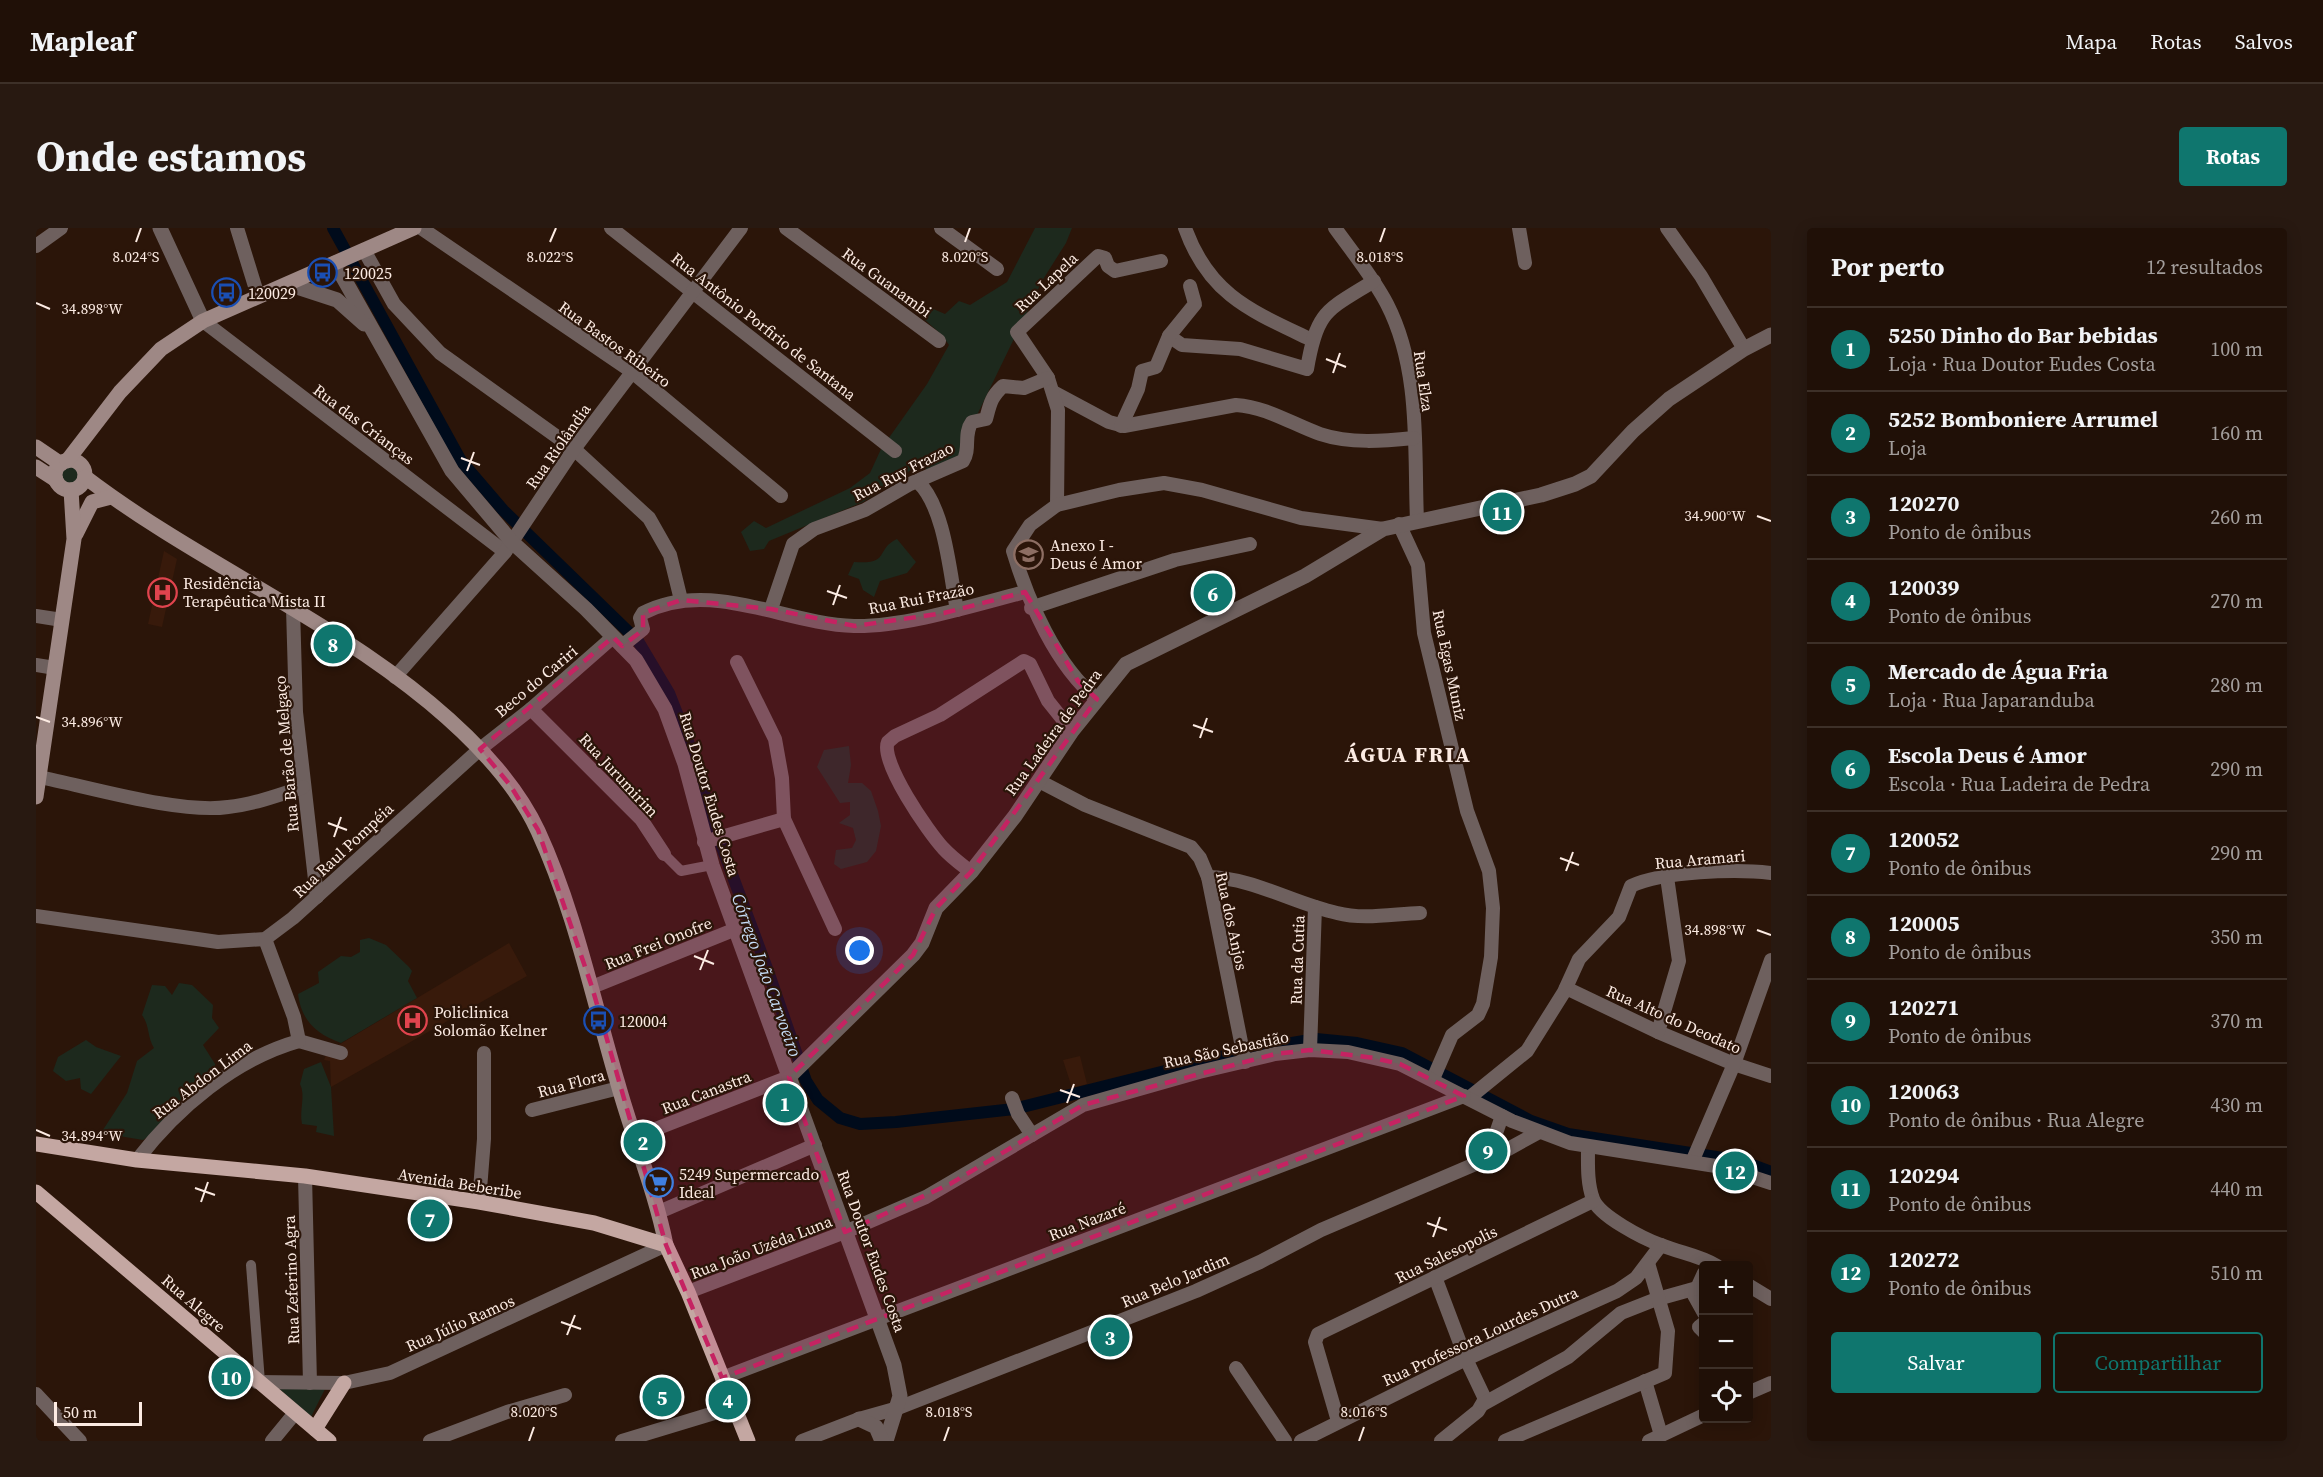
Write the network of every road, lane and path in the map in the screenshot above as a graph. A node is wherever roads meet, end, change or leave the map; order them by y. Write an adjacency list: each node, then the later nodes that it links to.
1 (61, 228): 14 (street)
2 (160, 228): 24 (street)
3 (237, 228): 23 (street)
4 (414, 228): 15 (main road)
5 (421, 228): 31 (street, Rua Bastos Ribeiro)
6 (611, 228): 22 (street, Rua Antônio Porfirio de Santana)
7 (741, 228): 22 (street, Rua Riolândia)
8 (786, 228): 29 (street, Rua Guanambi)
9 (941, 228): 18 (street)
10 (1185, 228): 28 (street)
11 (1335, 228): 19 (street, Rua Elza)
12 (1519, 228): 17 (street)
13 (1668, 228): 30 (street)
14 (36, 246)
15 (349, 256): 20 (main road); 26 (street); 37 (street)
16 (1161, 261): 32 (street, Rua Lapela)
17 (1525, 263)
18 (997, 269)
19 (1374, 281): 28 (street); 35 (street, Rua Elza)
20 (288, 284): 23 (main road); 26 (street)
21 (1190, 286): 27 (street)
22 (694, 292): 31 (street, Rua Riolândia); 38 (street, Rua Antônio Porfirio de Santana)
23 (258, 296): 24 (main road)
24 (203, 321): 40 (main road); 51 (street, Rua das Crianças)
25 (1771, 334): 30 (street, Rua Ladeira de Pedra)
26 (375, 335): 51 (street, Rua Doutor Eudes Costa)
27 (1169, 336): 28 (street); 34 (street)
28 (1312, 340)
29 (939, 341)
30 (1744, 349): 47 (street, Rua Ladeira de Pedra)
31 (631, 371): 37 (street, Rua Riolândia); 44 (street, Rua Bastos Ribeiro)
32 (1048, 378): 33 (street); 42 (street, Rua Ruy Frazao)
33 (1053, 392): 34 (street); 46 (street)
34 (1121, 426): 35 (street)
35 (1414, 438): 47 (street, Rua Elza)
36 (36, 447): 40 (main road)
37 (574, 449): 51 (street, Rua Riolândia); 54 (street)
38 (895, 452)
39 (36, 467): 41 (main road)
40 (73, 467): 41 (main road); 43 (main road); 45 (main road)
41 (56, 480): 43 (main road)
42 (918, 482): 57 (street, Rua Ruy Frazao); 58 (street)
43 (71, 490): 50 (main road)
44 (782, 496)
45 (111, 497): 50 (main road); 55 (main road)
46 (1058, 505): 49 (street); 53 (street)
47 (1417, 520): 48 (street, Rua Ladeira de Pedra)
48 (1399, 524): 49 (street, Rua Ladeira de Pedra); 100 (street, Rua Egas Muniz)
49 (1383, 528): 66 (street, Rua Ladeira de Pedra)
50 (74, 539): 60 (main road)
51 (512, 541): 61 (street, Rua Doutor Eudes Costa); 65 (street, Rua Riolândia)
52 (1250, 544): 56 (street)
53 (1025, 592): 56 (street); 58 (street, Rua Rui Frazão)
54 (681, 600): 57 (street, Rua Rui Frazão); 61 (street)
55 (293, 608): 65 (main road); 72 (street, Rua Barão de Melgaço)
56 (1031, 608): 66 (street)
57 (771, 609): 58 (street, Rua Rui Frazão)
58 (957, 610)
59 (39, 617): 60 (street)
60 (62, 620): 64 (main road)
61 (626, 638): 67 (street, Beco do Cariri); 75 (street, Rua Doutor Eudes Costa)
62 (737, 662): 74 (street)
63 (36, 665): 64 (street)
64 (55, 668): 70 (main road)
65 (395, 677): 69 (main road)
66 (1098, 699): 68 (street, Rua Ladeira de Pedra)
67 (531, 709): 69 (street, Beco do Cariri); 76 (street, Rua Jurumirim)
68 (1072, 731): 71 (street, Rua Ladeira de Pedra); 78 (street)
69 (480, 749): 82 (street, Rua Raul Pompéia); 91 (main road)
70 (39, 777): 72 (street); 73 (main road)
71 (1039, 781): 78 (street, Rua Ladeira de Pedra); 81 (street, Rua dos Anjos)
72 (303, 787): 82 (street, Rua Barão de Melgaço)
73 (36, 797)
74 (784, 819): 75 (street); 88 (street)
75 (708, 841): 77 (street, Rua Doutor Eudes Costa)
76 (664, 854): 77 (street, Rua Jurumirim)
77 (712, 865): 87 (street, Rua Doutor Eudes Costa)
78 (972, 872): 101 (street, Rua Ladeira de Pedra)
79 (1771, 873): 80 (street, Rua Aramari)
80 (1667, 877): 86 (street, Rua Aramari); 93 (street)
81 (1208, 878): 83 (street); 98 (street, Rua dos Anjos)
82 (316, 897): 89 (street, Rua Raul Pompéia)
83 (1315, 907): 84 (street); 95 (street, Rua da Cutia)
84 (1420, 913)
85 (36, 916): 89 (street)
86 (1619, 917): 92 (street, Rua Nazaré)
87 (736, 929): 91 (street, Rua Frei Onofre); 101 (street, Rua Doutor Eudes Costa)
88 (835, 929)
89 (265, 939): 94 (street)
90 (1771, 960): 99 (street)
91 (592, 987): 103 (main road)
92 (1566, 988): 93 (street, Rua Alto do Deodato); 104 (street, Rua Nazaré)
93 (1658, 1032): 99 (street, Rua Alto do Deodato)
94 (299, 1041): 96 (street); 116 (street, Rua Abdon Lima)
95 (1310, 1041): 98 (street, Rua São Sebastião); 100 (street, Rua São Sebastião)
96 (340, 1053)
97 (484, 1053): 121 (street)
98 (1243, 1053): 109 (street, Rua São Sebastião)
99 (1734, 1064): 102 (street, Rua Alto do Deodato); 114 (street)
100 (1436, 1072): 104 (street, Rua São Sebastião)
101 (792, 1074): 110 (street, Rua Canastra); 112 (street, Rua Doutor Eudes Costa)
102 (1771, 1076)
103 (619, 1088): 106 (street, Rua Flora); 110 (main road)
104 (1466, 1097): 107 (street, Rua São Sebastião); 137 (street, Rua Nazaré)
105 (1012, 1098): 109 (street)
106 (532, 1110)
107 (1502, 1116): 108 (street, Rua São Sebastião); 115 (street)
108 (1539, 1132): 113 (street, Rua São Sebastião); 115 (street, Rua Belo Jardim)
109 (1032, 1135): 123 (street, Rua São Sebastião)
110 (635, 1137): 122 (main road)
111 (36, 1144): 116 (main road, Avenida Beberibe)
112 (815, 1144): 122 (street); 123 (street, Rua Doutor Eudes Costa)
113 (1588, 1148): 114 (street, Rua São Sebastião); 120 (street)
114 (1694, 1156): 118 (street, Rua São Sebastião)
115 (1487, 1159): 151 (street, Rua Belo Jardim)
116 (137, 1160): 117 (main road, Avenida Beberibe)
117 (305, 1176): 121 (main road, Avenida Beberibe); 143 (street, Rua Zeferino Agra)
118 (1771, 1183)
119 (36, 1192): 142 (main road, Rua Alegre)
120 (1593, 1201): 125 (street); 129 (street, Rua Salesopolis)
121 (479, 1202): 124 (main road, Avenida Beberibe)
122 (659, 1212): 124 (main road)
123 (845, 1232): 133 (street, Rua João Uzêda Luna); 137 (street, Rua Doutor Eudes Costa)
124 (666, 1245): 133 (main road); 144 (street, Rua Júlio Ramos)
125 (1661, 1245): 126 (street); 127 (street, Rua Professora Lourdes Dutra)
126 (1699, 1262)
127 (1648, 1263): 134 (street); 138 (street, Rua Professora Lourdes Dutra)
128 (251, 1265): 142 (street)
129 (1435, 1277): 138 (street); 155 (street, Rua Salesopolis)
130 (1699, 1284): 131 (street)
131 (1697, 1288): 134 (street); 136 (street)
132 (1753, 1288): 135 (street)
133 (688, 1292): 140 (main road)
134 (1659, 1298): 141 (street); 149 (street)
135 (1771, 1299)
136 (1699, 1304)
137 (876, 1318): 140 (street, Rua Nazaré); 151 (street, Rua Doutor Eudes Costa)
138 (1466, 1359): 149 (street); 155 (street, Rua Professora Lourdes Dutra)
139 (1236, 1368): 167 (street)
140 (722, 1378): 150 (main road)
141 (1645, 1381): 157 (street); 169 (street)
142 (259, 1382): 143 (street, Rua Júlio Ramos); 152 (main road, Rua Alegre)
143 (310, 1383): 144 (street, Rua Júlio Ramos)
144 (344, 1383): 156 (main road)
145 (1771, 1383): 146 (street)
146 (1753, 1391)
147 (36, 1394): 159 (street)
148 (565, 1395): 162 (street)
149 (1484, 1401): 158 (street)
150 (735, 1407): 163 (street); 164 (main road)
151 (898, 1408): 154 (street, Rua Belo Jardim); 166 (street, Rua Doutor Eudes Costa)
152 (295, 1413): 156 (main road, Rua Alegre); 160 (street)
153 (1699, 1417): 157 (street)
154 (859, 1419): 165 (street, Rua Belo Jardim); 166 (street)
155 (1338, 1421): 168 (street, Rua Professora Lourdes Dutra)
156 (315, 1429): 161 (main road, Rua Alegre)
157 (1655, 1438)
158 (1447, 1439)
159 (80, 1441)
160 (273, 1441)
161 (329, 1441)
162 (430, 1441)
163 (622, 1441)
164 (747, 1441)
165 (802, 1441)
166 (884, 1441)
167 (1285, 1441)
168 (1301, 1441)
169 (1505, 1441)

